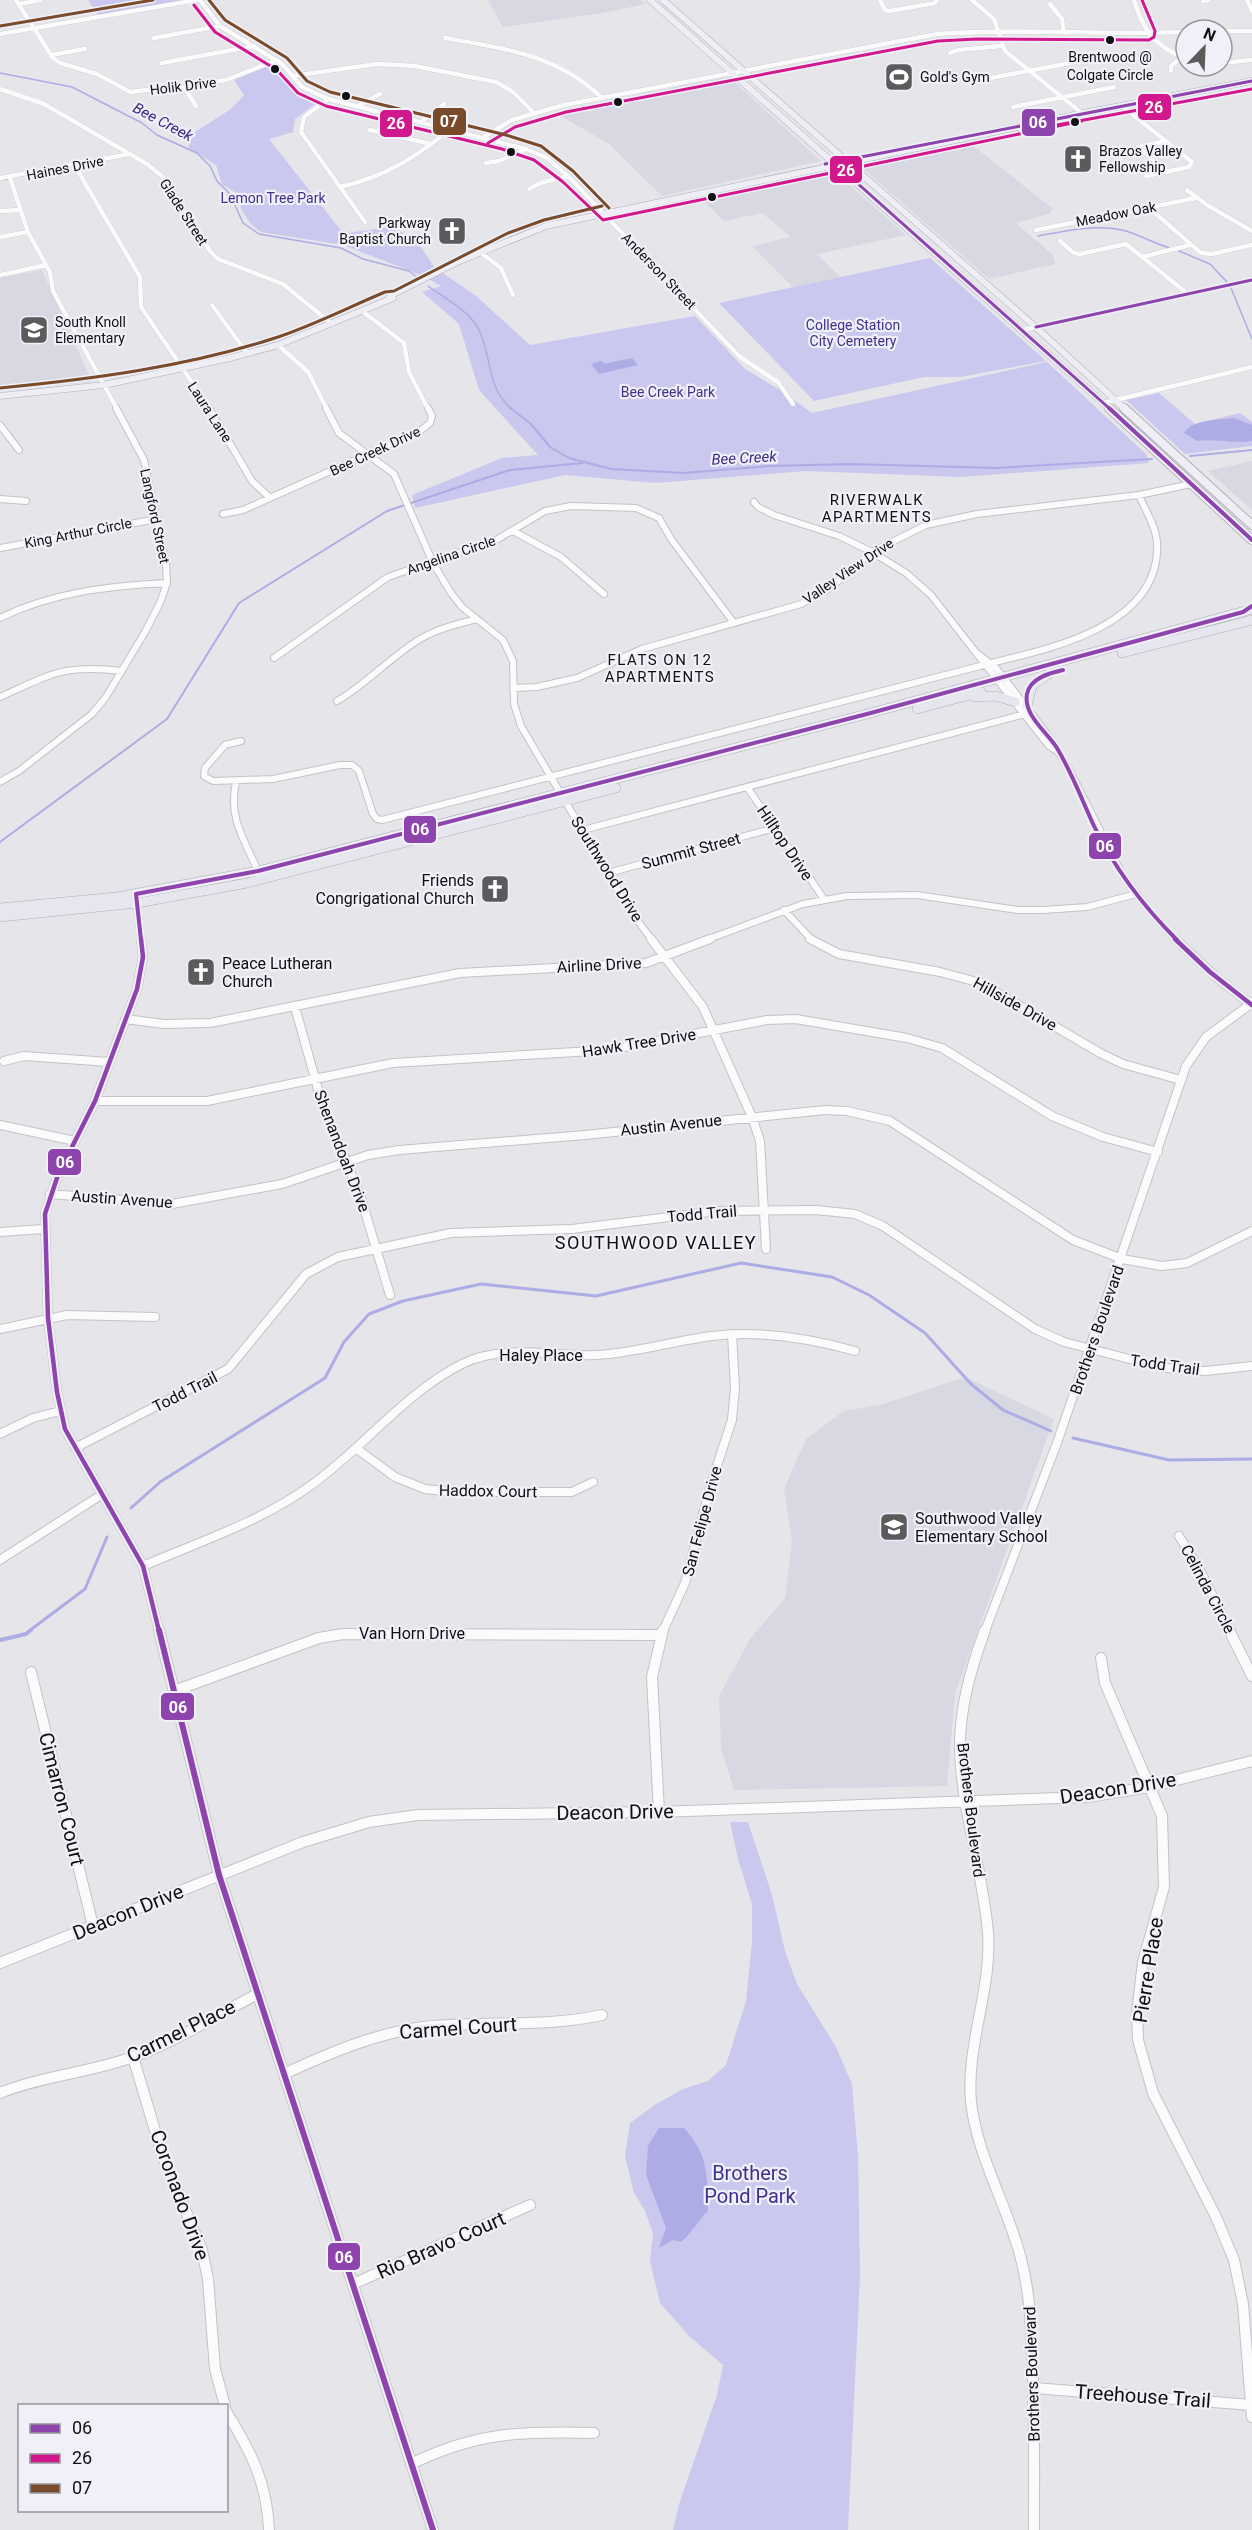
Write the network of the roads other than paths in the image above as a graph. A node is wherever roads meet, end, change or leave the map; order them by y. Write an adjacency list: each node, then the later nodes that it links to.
1 (40, 0): 10 (street)
2 (199, 0): 13 (street, Anderson Street); 14 (street)
3 (650, 0): 38 (main road)
4 (663, 0): 36 (main road)
5 (880, 0): 6 (street)
6 (937, 0)
7 (972, 0): 17 (street)
8 (1134, 0): 20 (street)
9 (1247, 0): 12 (street)
10 (18, 2): 14 (street)
11 (1050, 4): 19 (street)
12 (1252, 11)
13 (220, 26): 22 (street); 24 (street, Anderson Street)
14 (34, 28): 21 (street); 29 (street)
15 (1234, 31): 16 (street)
16 (1252, 31)
17 (997, 32): 19 (street); 25 (street); 36 (street)
18 (1174, 32): 20 (street)
19 (1064, 33): 20 (street)
20 (1148, 33): 28 (street)
21 (0, 34)
22 (154, 38)
23 (445, 38): 47 (street)
24 (254, 46): 30 (street, Anderson Street); 34 (street)
25 (1001, 46): 27 (street); 39 (street)
26 (85, 49): 29 (street)
27 (950, 53)
28 (1174, 53)
29 (51, 55): 43 (street, Holik Drive)
30 (278, 60): 40 (street, Anderson Street); 43 (street, Holik Drive)
31 (1252, 60): 33 (street)
32 (1081, 61): 39 (street)
33 (1234, 62)
34 (162, 63)
35 (1174, 64): 37 (street)
36 (742, 69): 38 (street); 71 (main road)
37 (1171, 70)
38 (731, 71): 47 (street); 73 (main road)
39 (1030, 71): 41 (street); 48 (street)
40 (292, 76): 49 (street, Anderson Street); 55 (street)
41 (980, 80)
42 (1252, 81): 53 (main road)
43 (184, 87): 51 (street)
44 (1114, 87): 48 (street)
45 (0, 89): 70 (street, Glade Street)
46 (380, 94): 52 (street)
47 (601, 97): 55 (street)
48 (1063, 97): 54 (street); 56 (street)
49 (328, 99): 52 (street, Anderson Street); 80 (street)
50 (444, 104): 57 (street)
51 (196, 106)
52 (358, 106): 57 (street, Anderson Street)
53 (1122, 106): 56 (main road); 65 (street)
54 (1013, 107)
55 (533, 112): 63 (street)
56 (1082, 114): 58 (main road); 61 (main road)
57 (421, 122): 59 (street, Anderson Street)
58 (1018, 125): 61 (main road); 62 (main road)
59 (451, 129): 63 (street, Anderson Street); 67 (street)
60 (370, 130): 67 (street)
61 (1003, 132): 64 (main road)
62 (976, 134): 64 (main road); 66 (main road)
63 (484, 137): 68 (street, Anderson Street)
64 (962, 140): 69 (main road)
65 (1166, 141): 75 (street); 75 (street)
66 (931, 143): 69 (main road); 71 (main road)
67 (431, 144): 80 (street)
68 (526, 149): 72 (street); 76 (street, Anderson Street)
69 (920, 149): 71 (main road)
70 (129, 154): 74 (street, Haines Drive); 107 (street, Glade Street)
71 (847, 161): 73 (main road); 88 (main road)
72 (486, 163)
73 (836, 164): 87 (main road); 90 (main road)
74 (75, 166): 79 (street, Haines Drive); 112 (street, Laura Lane)
75 (1167, 172): 77 (street)
76 (567, 176): 81 (street); 87 (street, Anderson Street)
77 (1146, 176)
78 (0, 178): 79 (street, Haines Drive)
79 (10, 178): 86 (street, Langford Street)
80 (340, 187): 89 (street)
81 (529, 189)
82 (1187, 190): 83 (street)
83 (1196, 198): 84 (street, Meadow Oak); 92 (street)
84 (1148, 207): 91 (street, Meadow Oak); 96 (street)
85 (0, 210): 86 (street)
86 (20, 210): 93 (street, Langford Street)
87 (604, 213): 98 (main road); 118 (street, Anderson Street)
88 (915, 221): 90 (main road); 108 (main road)
89 (365, 222)
90 (903, 224): 109 (main road)
91 (1036, 230)
92 (1252, 231)
93 (28, 232): 94 (street); 100 (street, Langford Street)
94 (0, 237)
95 (1060, 241): 99 (street)
96 (1190, 245): 97 (street); 99 (street)
97 (1252, 245)
98 (481, 253): 103 (street); 106 (main road)
99 (1142, 257): 104 (street)
100 (46, 265): 101 (street); 114 (street, Langford Street)
101 (0, 274)
102 (1252, 280): 104 (street)
103 (513, 294)
104 (1188, 294): 108 (street)
105 (212, 305): 111 (street)
106 (362, 311): 107 (main road); 121 (street, Bee Creek Drive)
107 (332, 324): 110 (main road)
108 (1035, 327): 109 (street); 116 (main road)
109 (1023, 330): 117 (main road)
110 (278, 345): 111 (main road); 121 (street, Southwood Drive)
111 (247, 353): 112 (main road)
112 (183, 368): 114 (main road); 126 (street, Laura Lane)
113 (1252, 368): 116 (street)
114 (104, 385): 115 (main road); 132 (street, Langford Street)
115 (0, 396)
116 (1116, 400): 117 (street); 123 (main road)
117 (1103, 403): 122 (main road)
118 (793, 404)
119 (0, 425): 120 (street)
120 (19, 450)
121 (369, 454): 126 (street, Bee Creek Drive); 138 (street, Southwood Drive)
122 (1160, 456): 123 (main road); 124 (main road)
123 (1203, 480): 130 (main road)
124 (1191, 484): 125 (street, Valley View Drive); 130 (main road); 135 (main road)
125 (1139, 495): 137 (street, Valley View Drive); 148 (street)
126 (270, 498): 131 (street, Bee Creek Drive)
127 (0, 499): 128 (street)
128 (26, 501)
129 (754, 502): 137 (street)
130 (1230, 504): 133 (main road)
131 (223, 514)
132 (157, 519): 136 (street, King Arthur Circle); 139 (street, Langford Street)
133 (1252, 525)
134 (513, 531): 138 (street, Angelina Circle); 140 (street); 145 (street, Angelina Circle)
135 (1252, 540)
136 (0, 549)
137 (872, 552): 145 (street, Valley View Drive); 146 (street)
138 (433, 563): 143 (street, Southwood Drive); 147 (street, Angelina Circle)
139 (167, 583): 142 (street); 149 (street, Langford Street)
140 (604, 594)
141 (1249, 609): 151 (highway)
142 (0, 618)
143 (477, 619): 152 (street, Southwood Drive); 155 (street)
144 (1252, 620): 150 (highway)
145 (734, 623): 152 (street, Valley View Drive)
146 (977, 653): 148 (street)
147 (274, 658)
148 (988, 664): 151 (street); 159 (street)
149 (122, 671): 153 (street); 160 (street, Langford Street)
150 (1049, 674): 151 (highway); 157 (highway)
151 (1003, 682): 154 (highway); 156 (street); 157 (street); 163 (highway)
152 (513, 688): 159 (street, Southwood Drive)
153 (0, 697)
154 (955, 699): 156 (highway); 163 (highway)
155 (337, 701)
156 (1015, 702): 157 (street)
157 (1026, 710): 162 (street); 168 (street)
158 (241, 741): 161 (street)
159 (552, 777): 161 (street); 163 (street, Southwood Drive)
160 (0, 782)
161 (236, 782): 166 (street)
162 (747, 787): 164 (street, Hilltop Drive); 165 (street)
163 (564, 797): 165 (street, Southwood Drive); 166 (highway); 169 (highway)
164 (775, 828): 167 (street, Summit Street); 170 (street, Hilltop Drive)
165 (583, 830): 167 (street, Southwood Drive)
166 (258, 871): 169 (highway)
167 (608, 873): 174 (street, Southwood Drive)
168 (1136, 894): 170 (street, Airline Drive); 175 (street)
169 (137, 899): 171 (highway); 173 (highway); 177 (street)
170 (824, 899): 172 (street, Airline Drive)
171 (0, 908)
172 (784, 910): 174 (street, Airline Drive); 182 (street, Hillside Drive)
173 (0, 917)
174 (666, 956): 176 (street, Airline Drive); 178 (street, Southwood Drive)
175 (1252, 1004): 182 (street, Brothers Boulevard)
176 (295, 1007): 177 (street, Airline Drive); 181 (street, Shenandoah Drive)
177 (125, 1020): 180 (street)
178 (713, 1031): 181 (street, Hawk Tree Drive); 184 (street, Southwood Drive); 187 (street, Hawk Tree Drive)
179 (4, 1061): 180 (street)
180 (109, 1062): 183 (street)
181 (315, 1079): 183 (street, Hawk Tree Drive); 188 (street, Shenandoah Drive)
182 (1182, 1080): 187 (street, Brothers Boulevard)
183 (95, 1101): 186 (street)
184 (752, 1117): 188 (street, Austin Avenue); 190 (street, Southwood Drive); 196 (street, Austin Avenue)
185 (0, 1125): 186 (street)
186 (75, 1141): 189 (street)
187 (1158, 1152): 196 (street, Brothers Boulevard)
188 (349, 1163): 189 (street, Austin Avenue); 194 (street, Shenandoah Drive)
189 (50, 1194): 191 (street)
190 (763, 1210): 194 (street, Todd Trail); 195 (street, Southwood Drive); 202 (street, Todd Trail)
191 (44, 1229): 192 (street); 199 (street)
192 (0, 1232)
193 (1252, 1232): 196 (street, Austin Avenue)
194 (376, 1249): 197 (street, Shenandoah Drive); 207 (street, Todd Trail)
195 (766, 1249)
196 (1122, 1258): 202 (street, Brothers Boulevard)
197 (390, 1295)
198 (155, 1317): 199 (street)
199 (48, 1318): 200 (street); 205 (street)
200 (0, 1329)
201 (732, 1334): 203 (street, Haley Place); 208 (street, Haley Place); 214 (street, San Felipe Drive)
202 (1089, 1350): 204 (street, Todd Trail); 221 (street, Brothers Boulevard)
203 (855, 1351)
204 (1252, 1366)
205 (60, 1410): 206 (street); 207 (street)
206 (0, 1434)
207 (75, 1448): 210 (street)
208 (357, 1449): 209 (street, Haddox Court); 213 (street, Haley Place)
209 (593, 1482)
210 (101, 1495): 212 (street); 213 (street)
211 (1179, 1536): 217 (street, Celinda Circle)
212 (0, 1560)
213 (143, 1566): 218 (street)
214 (661, 1635): 218 (street, Van Horn Drive); 222 (street, San Felipe Drive)
215 (1101, 1658): 220 (street, Pierre Place)
216 (31, 1672): 224 (street, Cimarron Court)
217 (1252, 1676)
218 (174, 1691): 223 (street)
219 (1252, 1761): 220 (street, Deacon Drive)
220 (1149, 1787): 221 (street, Deacon Drive); 235 (street, Pierre Place)
221 (967, 1802): 222 (street, Deacon Drive); 233 (street, Brothers Boulevard)
222 (659, 1812): 223 (street, Deacon Drive)
223 (219, 1875): 224 (street, Deacon Drive); 226 (street)
224 (93, 1926): 225 (street, Deacon Drive)
225 (0, 1963)
226 (258, 1994): 228 (street, Carmel Place); 229 (street)
227 (602, 2015): 229 (street, Carmel Court)
228 (134, 2057): 230 (street, Carmel Place); 234 (street, Coronado Drive)
229 (284, 2074): 232 (street)
230 (0, 2093)
231 (530, 2205): 232 (street, Rio Bravo Court)
232 (352, 2284): 238 (street)
233 (1034, 2388): 235 (street, Treehouse Trail); 241 (street, Brothers Boulevard)
234 (224, 2404)
235 (1252, 2409)
236 (228, 2413): 239 (street)
237 (594, 2433): 238 (street)
238 (411, 2464): 240 (street)
239 (269, 2530)
240 (433, 2530)
241 (1034, 2530)

